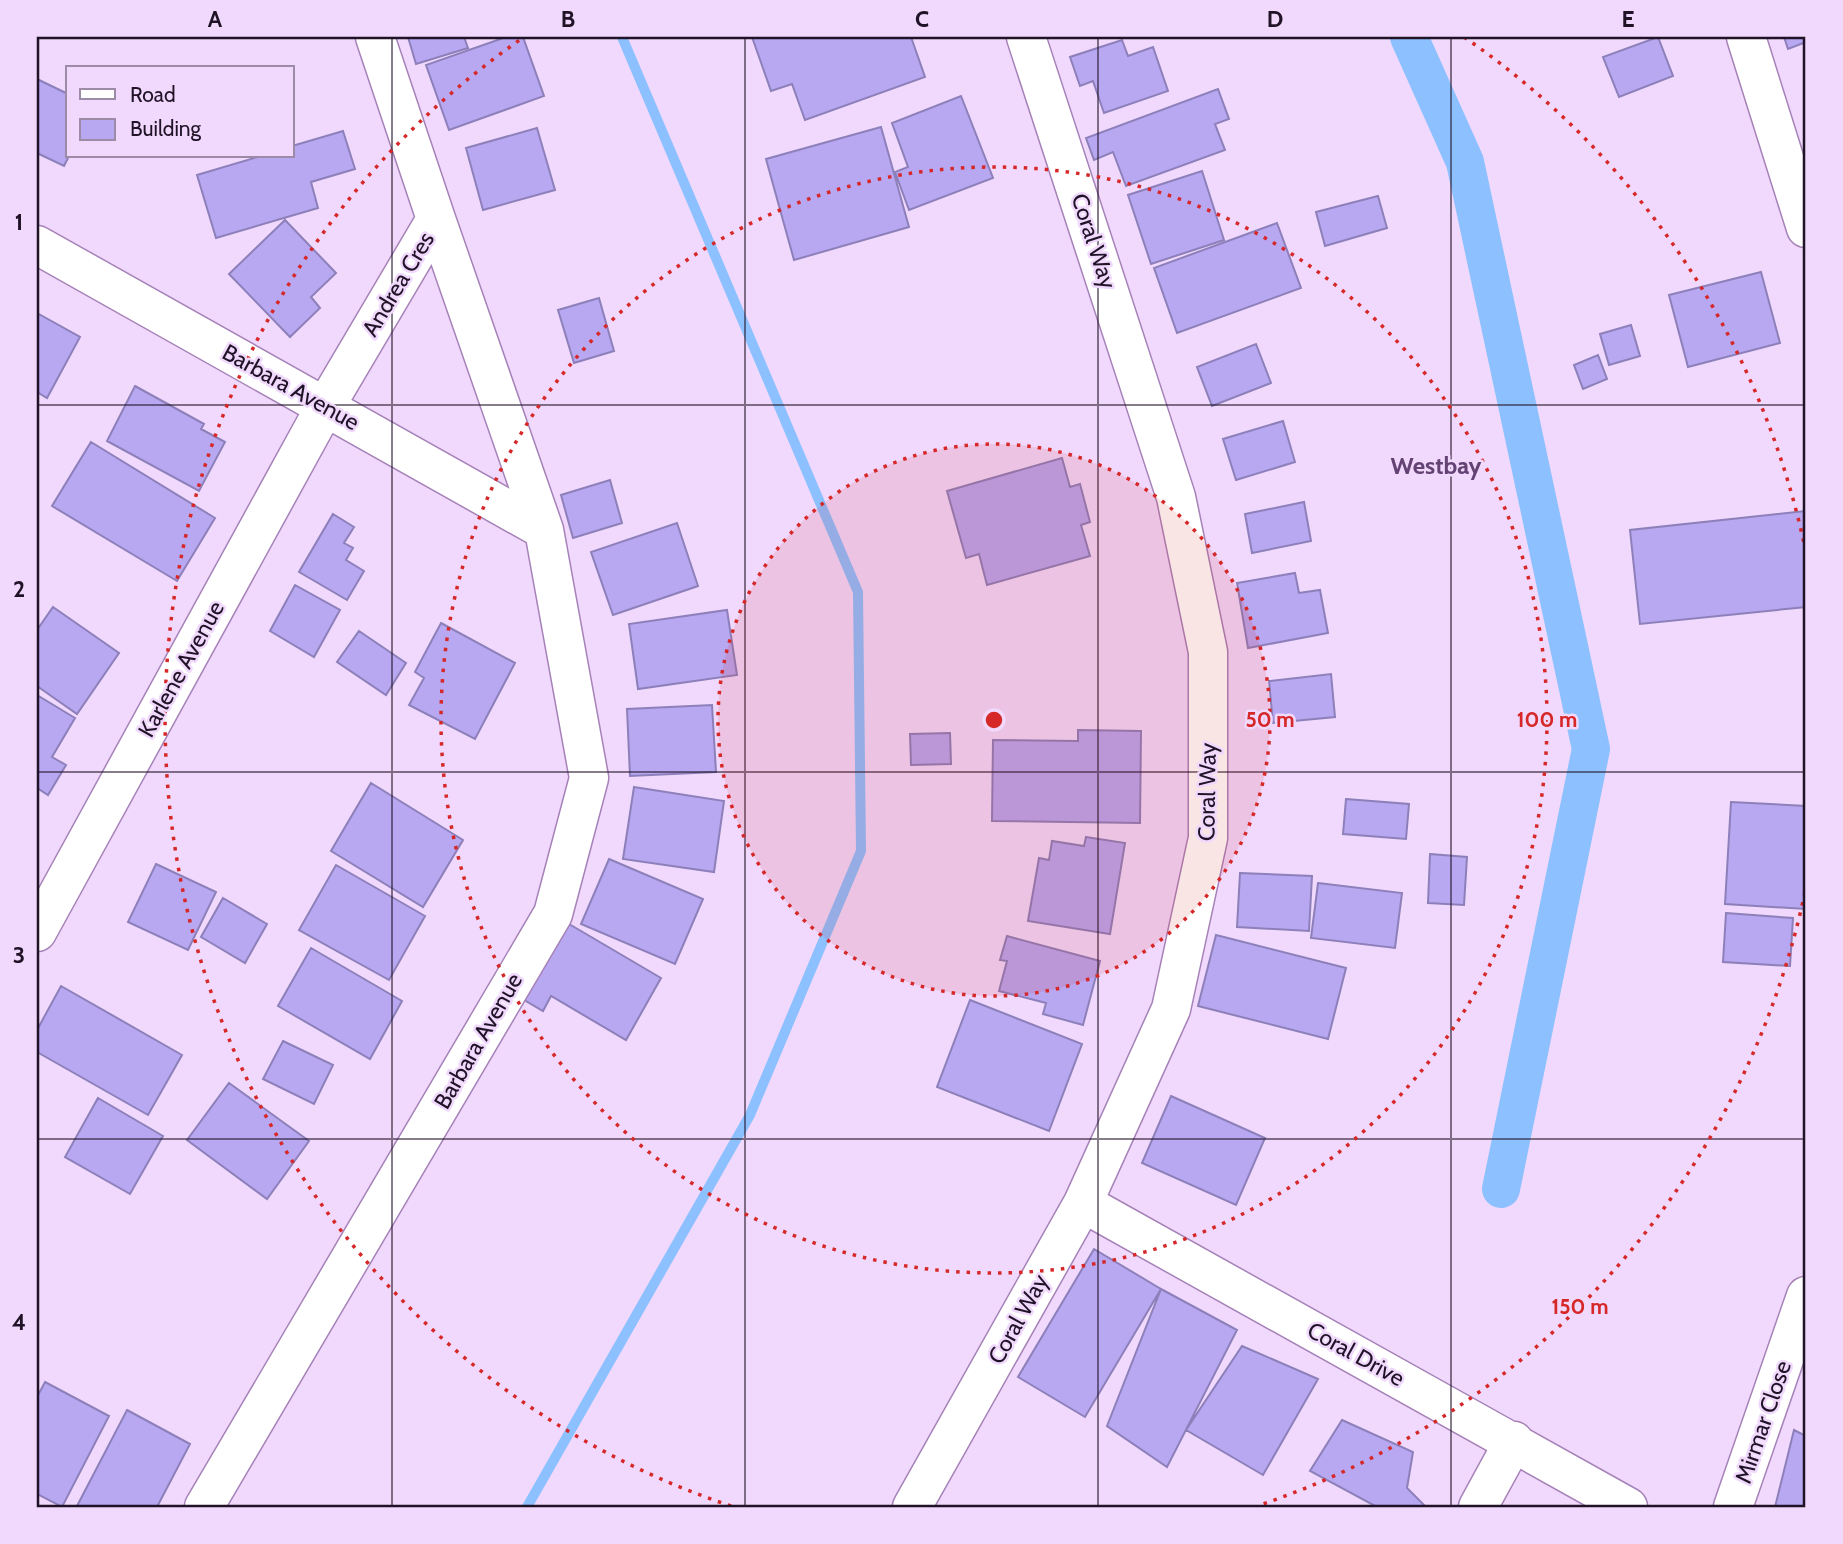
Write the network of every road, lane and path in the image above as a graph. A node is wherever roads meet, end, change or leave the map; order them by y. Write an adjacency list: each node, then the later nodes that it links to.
1 (375, 37): 4 (street, Andrea Cres)
2 (1026, 37): 10 (street, Coral Way)
3 (1746, 37): 5 (street)
4 (436, 219): 7 (street, Andrea Cres); 8 (street, Barbara Avenue)
5 (1806, 229)
6 (37, 245): 7 (street, Barbara Avenue)
7 (325, 407): 8 (street, Barbara Avenue); 9 (street, Karlene Avenue)
8 (544, 530): 13 (street, Barbara Avenue)
9 (37, 932)
10 (1083, 1203): 12 (street, Coral Drive); 14 (street, Coral Way)
11 (1806, 1296): 17 (street, Mirmar Close)
12 (1514, 1441): 15 (street); 16 (street, Coral Drive)
13 (204, 1507)
14 (912, 1507)
15 (1478, 1507)
16 (1628, 1507)
17 (1733, 1507)

